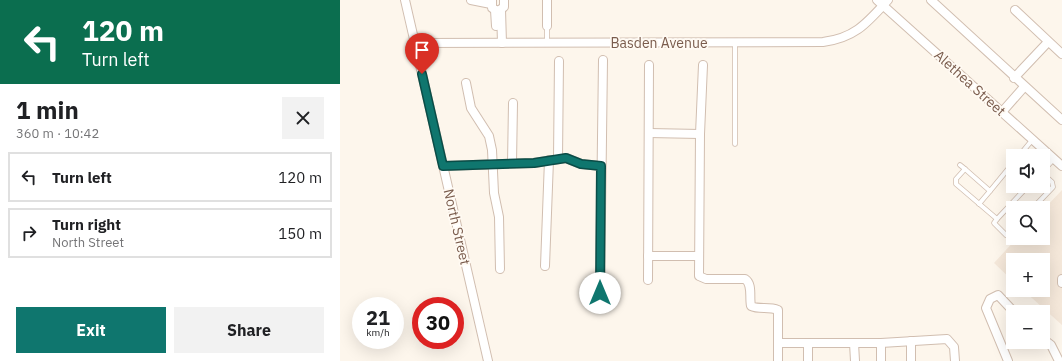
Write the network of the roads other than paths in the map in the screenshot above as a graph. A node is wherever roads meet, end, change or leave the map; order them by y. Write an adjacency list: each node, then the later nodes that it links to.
1 (405, 0): 11 (street, North Street)
2 (471, 0): 7 (street)
3 (504, 0): 7 (street)
4 (547, 0): 9 (street)
5 (931, 0): 20 (street)
6 (882, 2): 14 (street, Basden Avenue); 24 (street, Alethea Street)
7 (495, 6): 12 (street)
8 (1015, 10): 10 (street)
9 (547, 26): 13 (lane)
10 (1048, 42): 15 (street); 20 (street)
11 (415, 43): 12 (street, Basden Avenue); 38 (street, North Street)
12 (499, 43): 13 (street, Basden Avenue)
13 (547, 43): 14 (street, Basden Avenue)
14 (735, 43): 29 (lane)
15 (1062, 54)
16 (603, 60): 39 (street)
17 (559, 61): 31 (street)
18 (649, 65): 26 (street)
19 (703, 65): 27 (street)
20 (1014, 78): 22 (street)
21 (466, 83): 34 (street)
22 (1024, 86): 24 (street); 25 (street)
23 (513, 103): 35 (street)
24 (1002, 112): 28 (street, Alethea Street)
25 (1062, 120)
26 (649, 133): 27 (street); 52 (street)
27 (700, 134): 53 (street)
28 (1033, 140): 30 (lane); 32 (street, Alethea Street)
29 (734, 144)
30 (1025, 149)
31 (558, 158): 33 (street); 39 (street)
32 (1054, 159): 36 (lane); 40 (street, Alethea Street)
33 (550, 160): 35 (street); 54 (street)
34 (493, 164): 35 (street); 38 (street); 55 (street)
35 (512, 164)
36 (1050, 164)
37 (960, 165): 41 (lane)
38 (443, 166): 67 (street, North Street)
39 (601, 166): 59 (street)
40 (1062, 166)
41 (965, 169): 45 (lane); 49 (lane)
42 (1006, 172): 45 (lane)
43 (1050, 180): 44 (lane)
44 (1050, 189)
45 (990, 191): 49 (lane)
46 (1021, 193): 50 (lane)
47 (1047, 193): 48 (lane)
48 (1039, 201)
49 (979, 204): 50 (lane)
50 (997, 219): 51 (lane)
51 (1006, 235)
52 (648, 256): 53 (street); 57 (street)
53 (699, 256): 63 (street)
54 (546, 266)
55 (500, 269)
56 (1062, 279): 58 (street)
57 (648, 280)
58 (1062, 283)
59 (600, 293)
60 (1007, 305): 74 (street)
61 (911, 341): 65 (street); 72 (street); 73 (street)
62 (808, 342): 63 (street); 64 (street); 69 (street)
63 (779, 343): 68 (street)
64 (854, 343): 65 (street); 70 (street)
65 (881, 343): 71 (street)
66 (1050, 344): 75 (street)
67 (488, 361)
68 (778, 361)
69 (808, 361)
70 (855, 361)
71 (881, 361)
72 (911, 361)
73 (955, 361)
74 (1008, 361)
75 (1059, 361)

